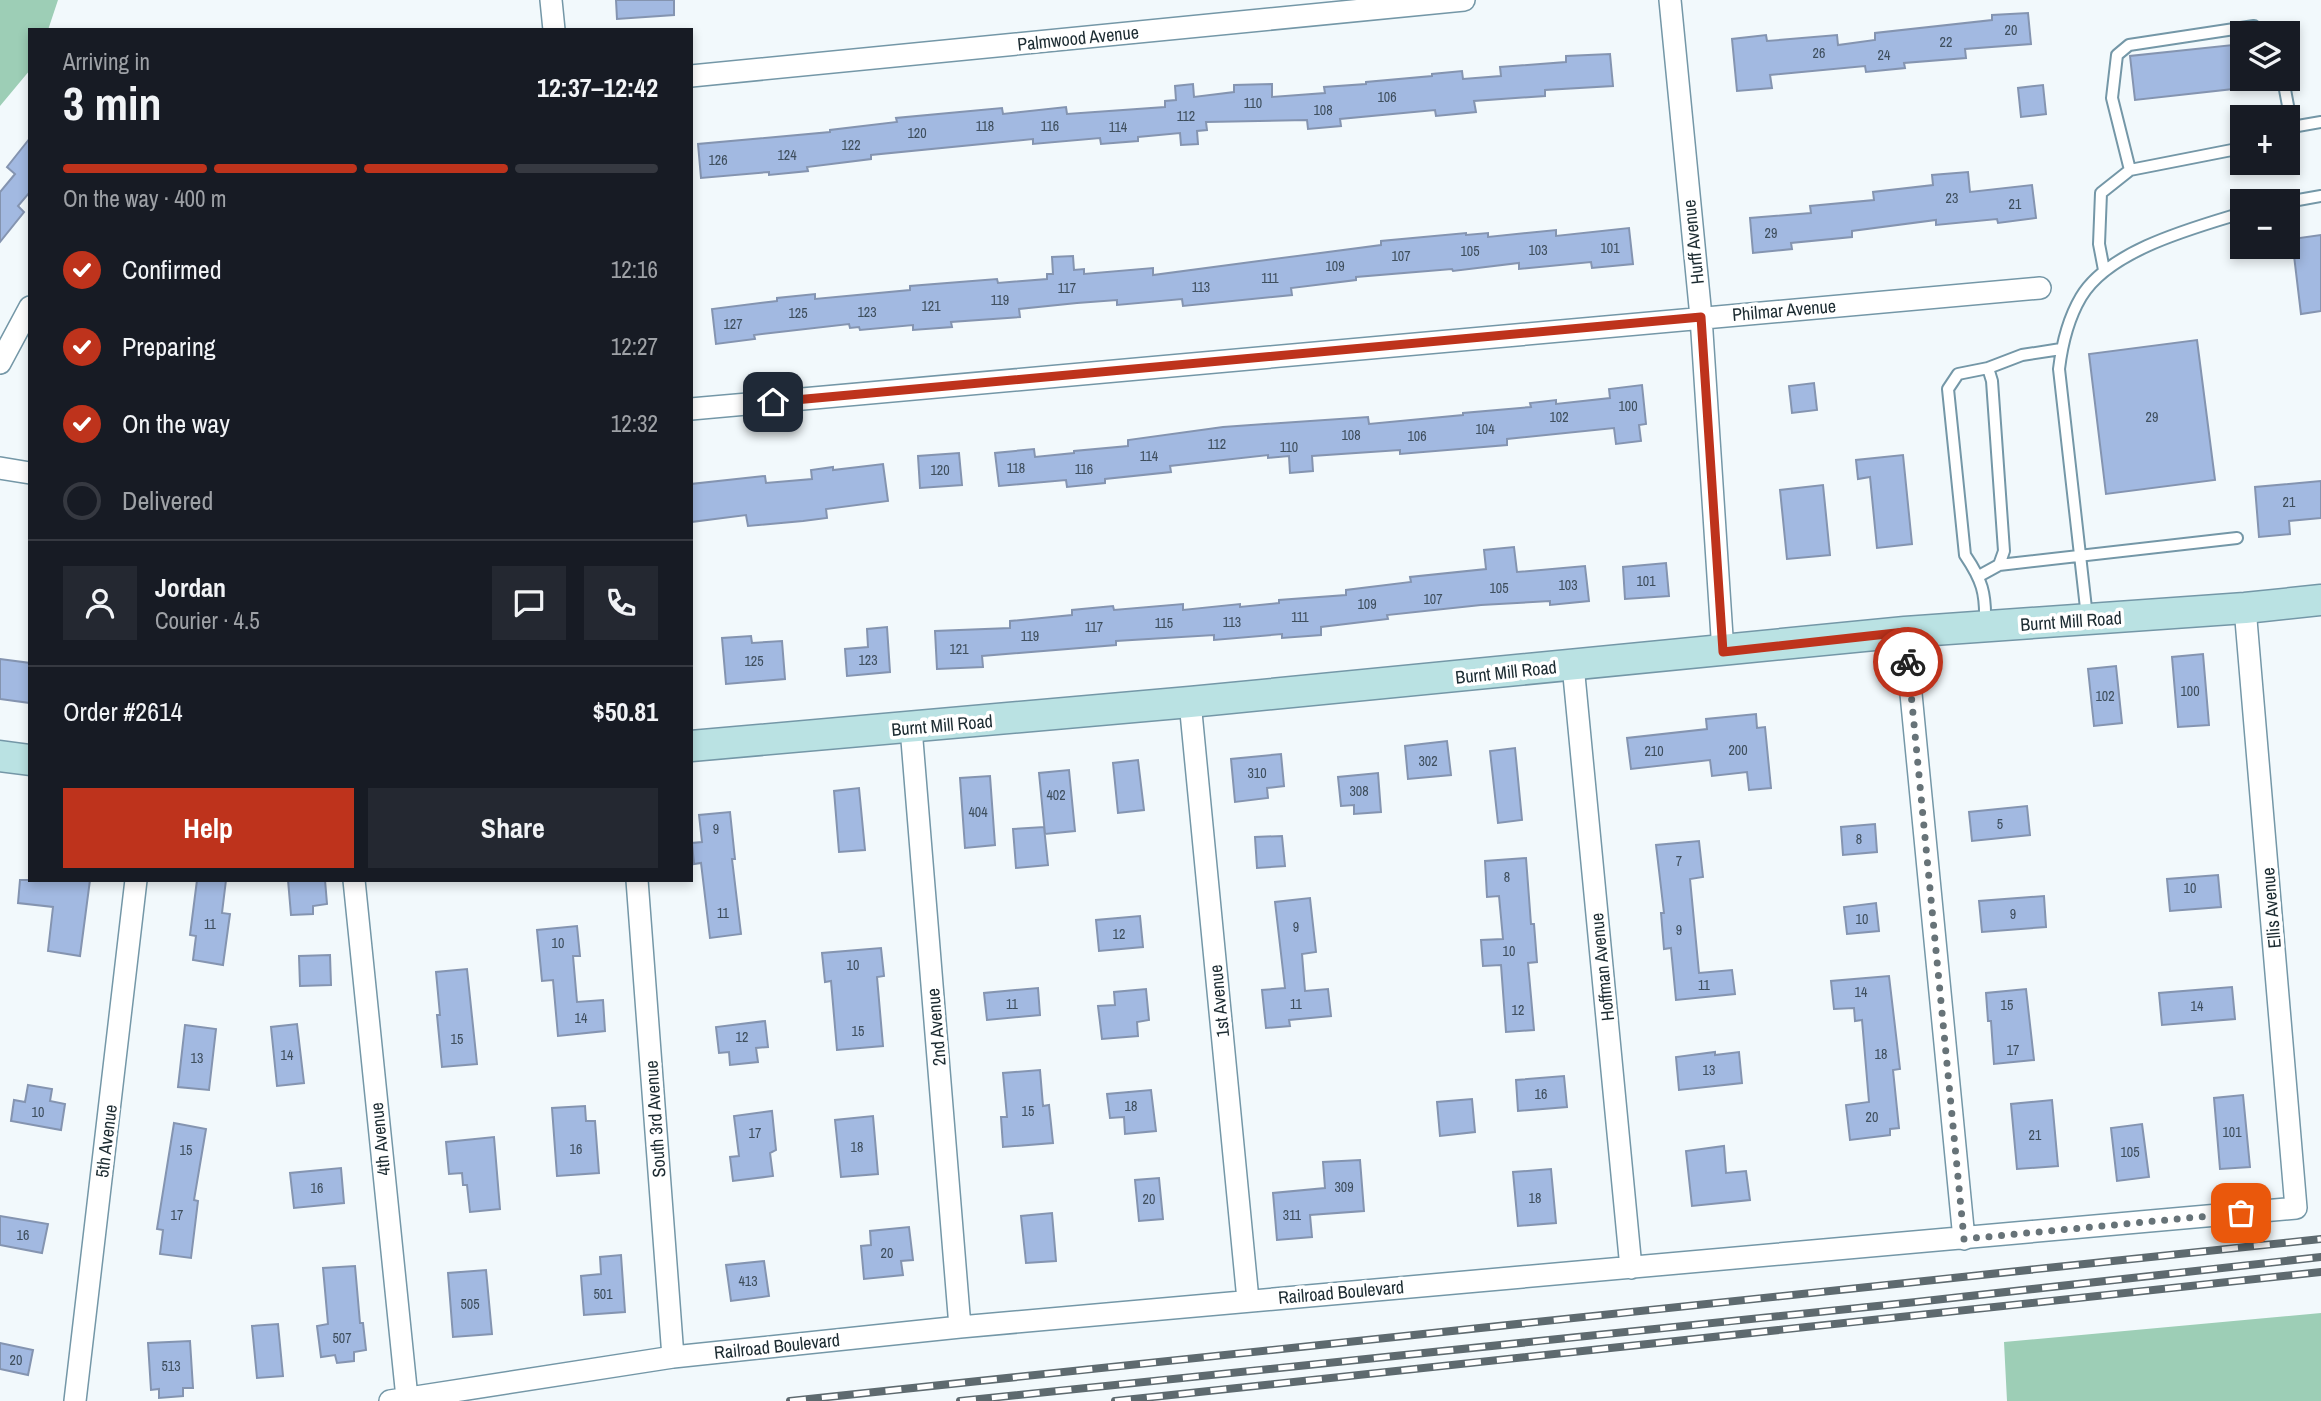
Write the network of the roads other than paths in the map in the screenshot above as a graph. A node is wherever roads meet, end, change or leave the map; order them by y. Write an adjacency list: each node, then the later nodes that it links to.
1 (551, 0): 4 (street)
2 (1464, 0): 6 (street, Palmwood Avenue)
3 (1670, 0): 17 (street, Hurff Avenue)
4 (554, 28)
5 (2230, 30): 10 (lane)
6 (693, 76)
7 (2321, 122): 8 (lane)
8 (2300, 127)
9 (2230, 150): 10 (lane)
10 (2130, 170): 14 (lane)
11 (2321, 196): 12 (lane)
12 (2300, 200)
13 (2230, 217): 14 (lane)
14 (2104, 270): 18 (lane)
15 (2040, 288): 17 (street, Philmar Avenue)
16 (28, 311): 19 (street)
17 (1701, 317): 21 (street, Philmar Avenue); 33 (street, Hurff Avenue)
18 (2062, 349): 20 (lane); 25 (lane)
19 (0, 363)
20 (1988, 368): 26 (lane); 27 (lane)
21 (693, 409)
22 (0, 468): 23 (street)
23 (28, 473)
24 (2237, 538): 25 (lane)
25 (2081, 555): 26 (lane); 30 (lane)
26 (1999, 565): 27 (lane)
27 (1979, 576): 31 (lane)
28 (2321, 600): 29 (main road, Burnt Mill Road)
29 (2245, 608): 30 (main road, Burnt Mill Road); 43 (street, Ellis Avenue)
30 (2088, 619): 31 (main road, Burnt Mill Road)
31 (1985, 627): 32 (main road, Burnt Mill Road)
32 (1905, 632): 33 (main road, Burnt Mill Road); 44 (street)
33 (1723, 652): 34 (main road, Burnt Mill Road)
34 (1573, 665): 35 (main road, Burnt Mill Road); 45 (street, Hoffman Avenue)
35 (1190, 702): 36 (main road, Burnt Mill Road); 46 (street, 1st Avenue)
36 (911, 728): 37 (main road, Burnt Mill Road); 47 (street, 2nd Avenue)
37 (693, 746)
38 (0, 756): 39 (main road)
39 (28, 760)
40 (136, 882): 50 (street, 5th Avenue)
41 (354, 882): 49 (street, 4th Avenue)
42 (637, 882): 48 (street, South 3rd Avenue)
43 (2296, 1208): 44 (street, Railroad Boulevard)
44 (1964, 1239): 45 (street, Railroad Boulevard)
45 (1631, 1268): 46 (street, Railroad Boulevard)
46 (1248, 1300): 47 (street, Railroad Boulevard)
47 (960, 1327): 48 (street, Railroad Boulevard)
48 (673, 1357): 49 (street, Railroad Boulevard)
49 (398, 1400)
50 (75, 1401)

